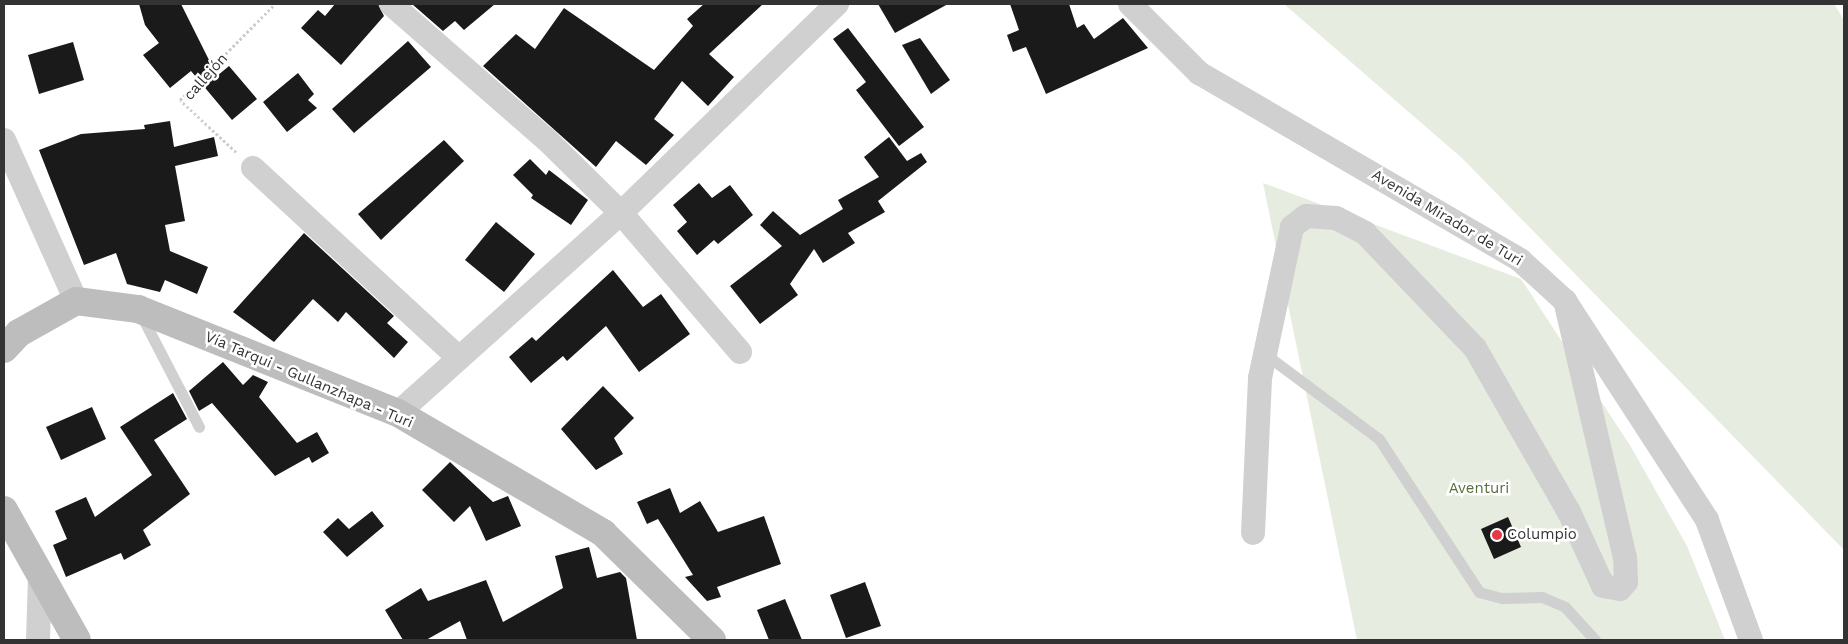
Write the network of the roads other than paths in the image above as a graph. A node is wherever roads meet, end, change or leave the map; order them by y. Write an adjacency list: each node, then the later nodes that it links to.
1 (391, 4): 6 (street)
2 (837, 4): 6 (street)
3 (1130, 4): 8 (street, Avenida Mirador de Turi)
4 (4, 140): 7 (street)
5 (253, 168): 13 (street)
6 (621, 213): 11 (street); 13 (street)
7 (76, 301): 9 (main road, Vía Tarqui - Gullanzhapa - Turi); 10 (main road)
8 (1565, 301): 12 (street); 23 (street, Avenida Mirador de Turi)
9 (138, 309): 14 (main road, Vía Tarqui - Gullanzhapa - Turi); 15 (lane)
10 (4, 349)
11 (740, 352)
12 (1265, 354): 17 (street); 22 (lane)
13 (459, 358): 14 (street)
14 (398, 414): 21 (main road, Vía Tarqui - Gullanzhapa - Turi)
15 (199, 428)
16 (4, 510): 18 (main road)
17 (1253, 533)
18 (40, 577): 19 (street); 20 (main road)
19 (38, 640)
20 (77, 640)
21 (712, 640)
22 (1595, 640)
23 (1751, 640)

